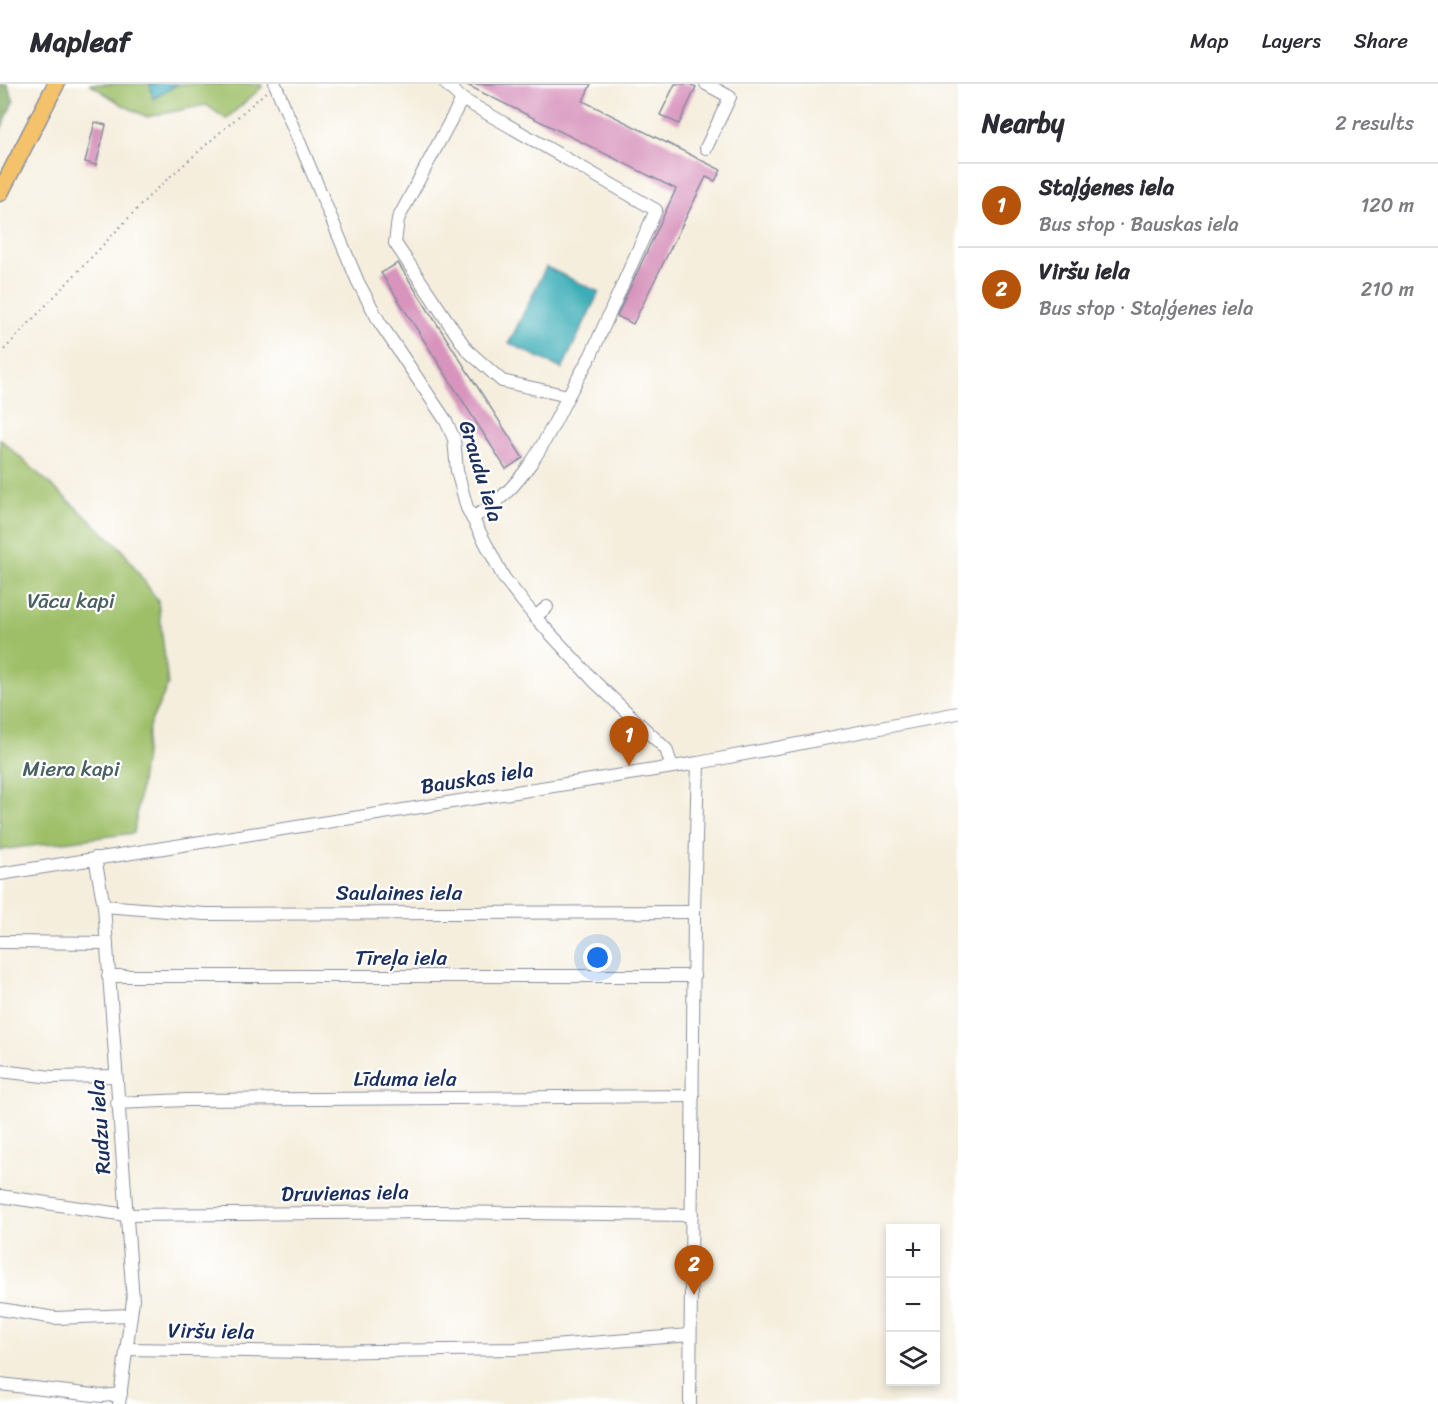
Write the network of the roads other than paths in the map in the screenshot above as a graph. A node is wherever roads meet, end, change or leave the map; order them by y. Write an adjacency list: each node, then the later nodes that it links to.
1 (56, 84): 7 (highway)
2 (446, 84): 5 (street)
3 (706, 84): 6 (street)
4 (275, 85): 9 (street, Graudu iela)
5 (462, 99): 8 (street); 8 (street)
6 (706, 148)
7 (0, 193)
8 (568, 396): 9 (street)
9 (472, 518): 11 (street, Graudu iela)
10 (547, 607): 11 (street)
11 (536, 617): 14 (street, Graudu iela)
12 (958, 712): 13 (street, Bauskas iela)
13 (698, 763): 14 (street, Bauskas iela); 18 (street)
14 (672, 767): 15 (street, Bauskas iela)
15 (95, 858): 16 (street, Bauskas iela); 17 (street, Rudzu iela)
16 (0, 874)
17 (104, 906): 18 (street, Saulaines iela); 20 (street, Rudzu iela)
18 (694, 912): 22 (street)
19 (0, 942): 20 (street)
20 (107, 943): 21 (street, Rudzu iela)
21 (108, 976): 22 (street, Tīreļa iela); 24 (street, Rudzu iela)
22 (694, 976): 25 (street)
23 (0, 1071): 24 (street)
24 (115, 1076): 26 (street, Rudzu iela)
25 (693, 1096): 26 (street, Līduma iela); 29 (street)
26 (117, 1103): 28 (street, Rudzu iela)
27 (0, 1196): 28 (street, Druvienas iela)
28 (126, 1215): 29 (street, Druvienas iela); 31 (street, Rudzu iela)
29 (692, 1215): 32 (street)
30 (0, 1309): 31 (street)
31 (131, 1315): 33 (street, Rudzu iela)
32 (690, 1335): 33 (street, Viršu iela); 36 (street)
33 (127, 1349): 35 (street, Rudzu iela)
34 (0, 1384): 35 (street, Rudzu iela)
35 (120, 1399)
36 (690, 1404)

